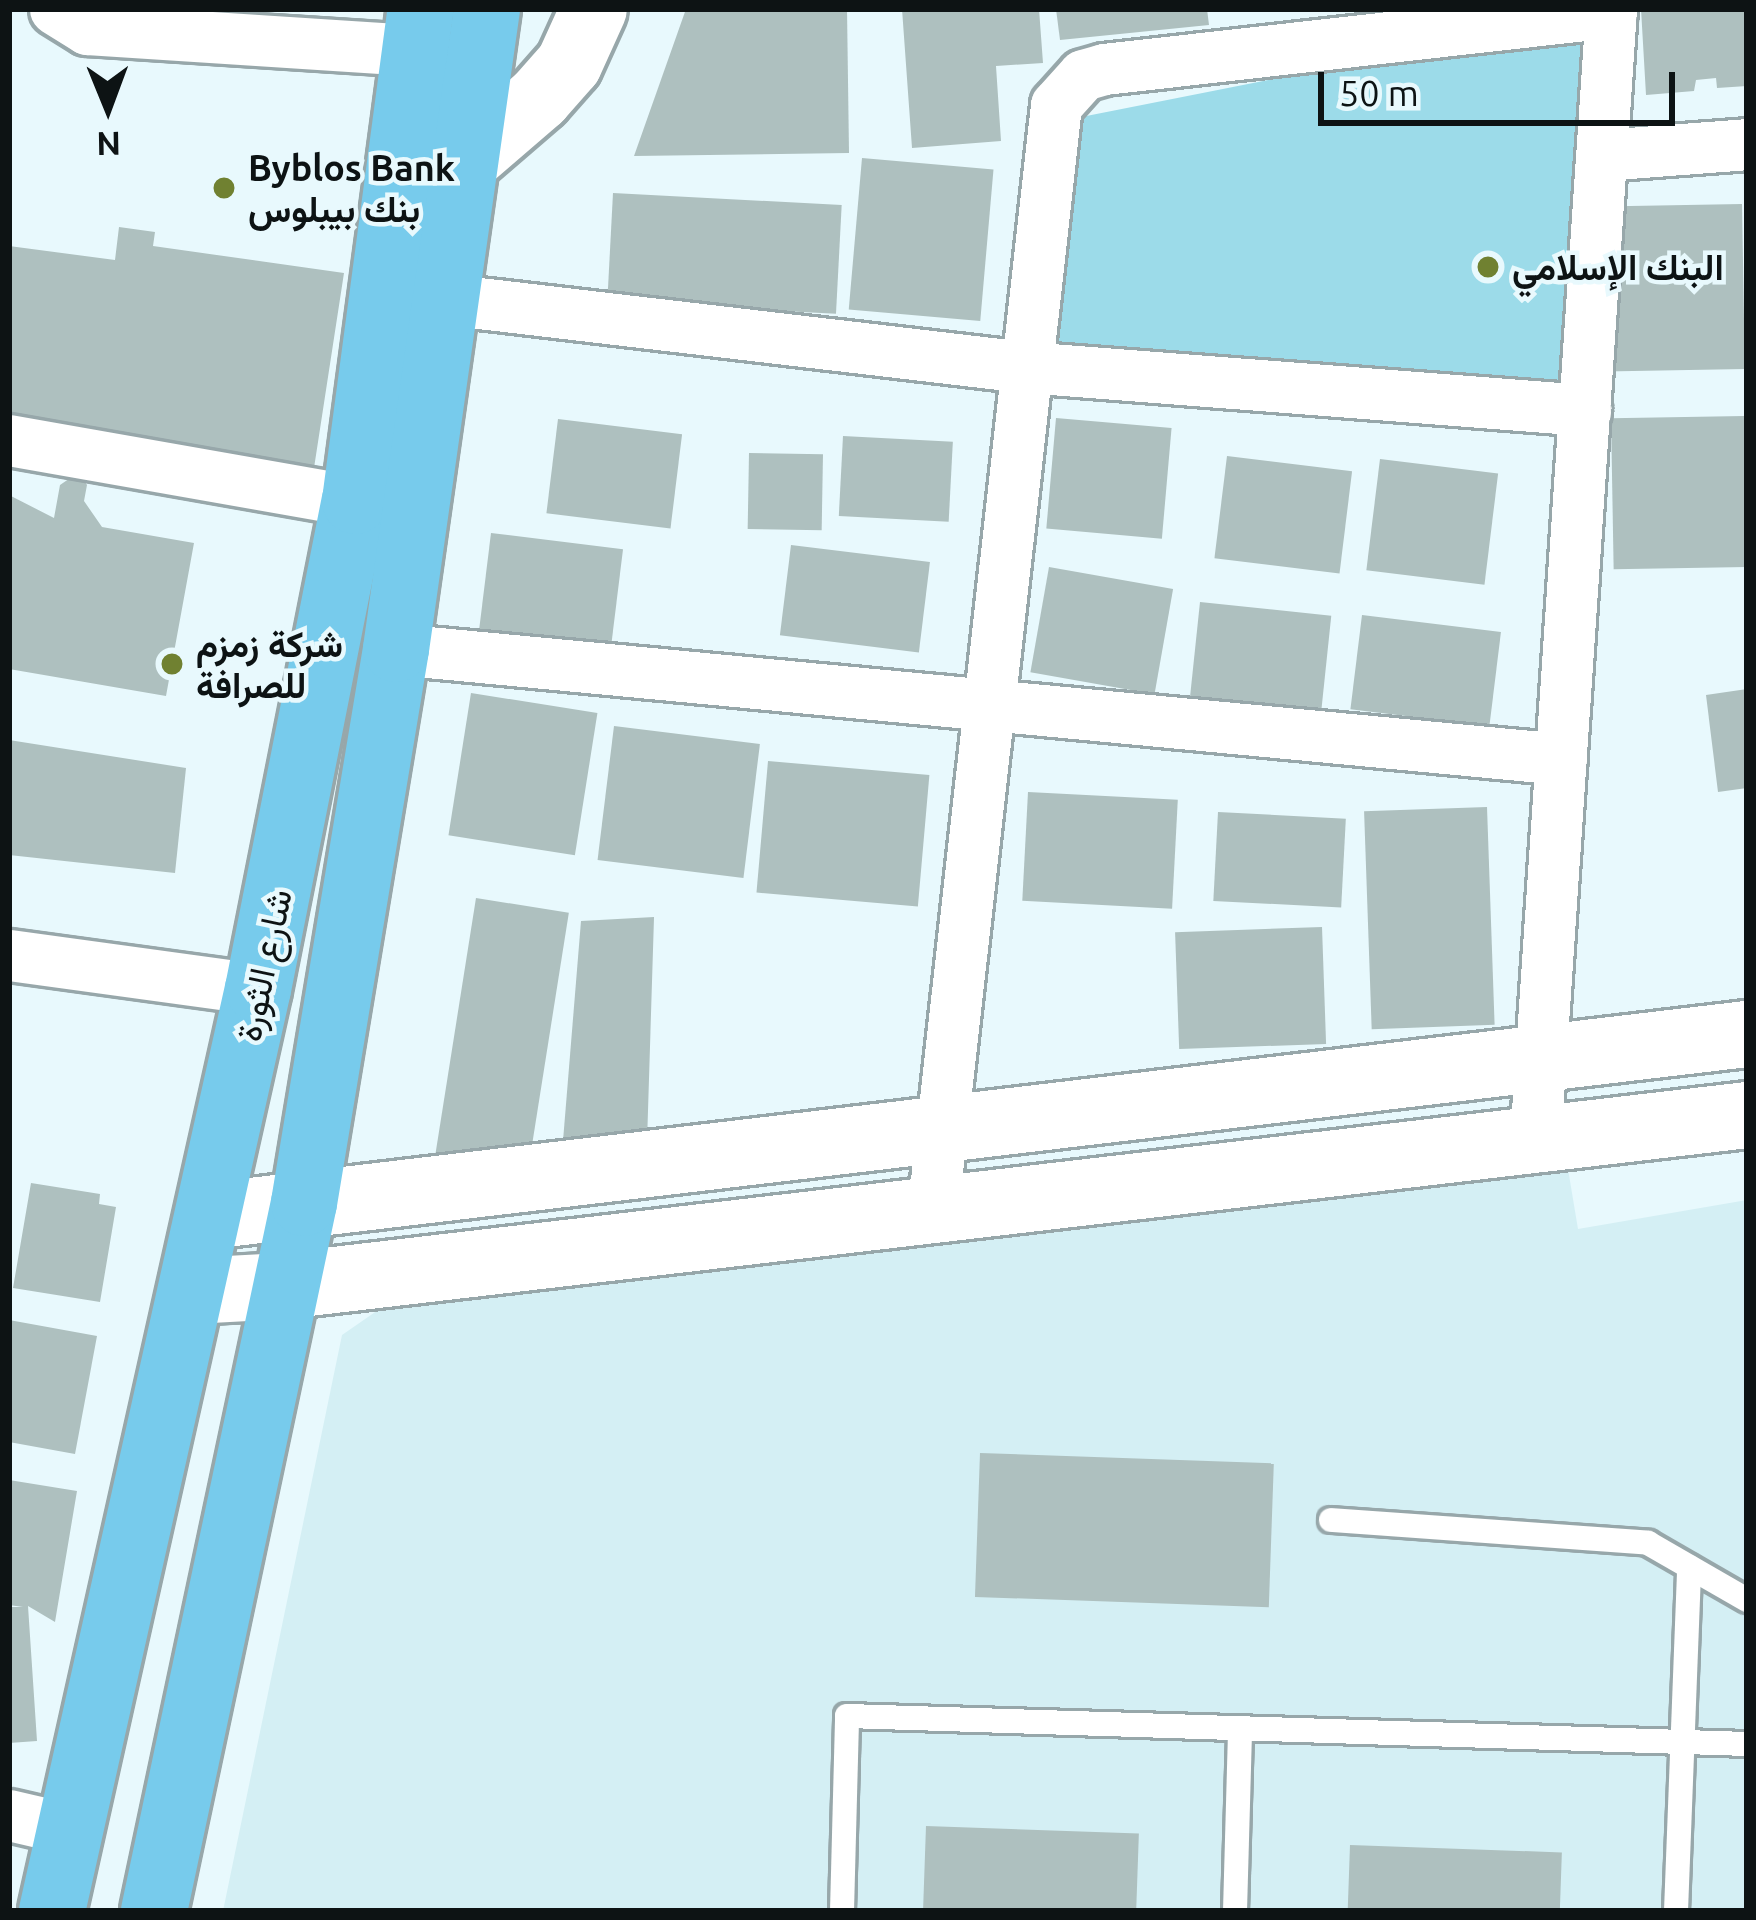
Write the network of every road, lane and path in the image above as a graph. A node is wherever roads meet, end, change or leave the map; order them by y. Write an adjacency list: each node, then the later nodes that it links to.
1 (55, 9): 5 (street)
2 (487, 9): 8 (main road)
3 (594, 9): 8 (street)
4 (1611, 11): 7 (street); 10 (street)
5 (418, 29): 13 (main road, شارع الثورة)
6 (1747, 143): 7 (street)
7 (1602, 154): 11 (street)
8 (466, 160): 9 (main road)
9 (445, 299): 10 (street); 14 (main road)
10 (1025, 367): 11 (street); 15 (street)
11 (1585, 410): 16 (street)
12 (9, 440): 13 (street)
13 (355, 501): 18 (main road, شارع الثورة)
14 (396, 649): 15 (street); 24 (main road)
15 (992, 707): 16 (street); 22 (street)
16 (1561, 759): 20 (street)
17 (9, 955): 18 (street)
18 (258, 989): 26 (main road, شارع الثورة)
19 (1747, 1034): 20 (street)
20 (1541, 1059): 22 (street); 23 (street)
21 (1747, 1115): 23 (street)
22 (939, 1128): 24 (street); 25 (street)
23 (1535, 1141): 25 (street)
24 (304, 1203): 26 (street); 27 (main road)
25 (933, 1208): 27 (street)
26 (209, 1216): 28 (main road, شارع الثورة)
27 (283, 1286): 28 (street); 37 (main road)
28 (192, 1291): 35 (main road, شارع الثورة)
29 (1331, 1520): 30 (lane)
30 (1689, 1567): 31 (lane); 33 (lane)
31 (1747, 1600)
32 (1240, 1729): 33 (lane); 38 (lane); 39 (lane)
33 (1682, 1742): 34 (lane); 40 (lane)
34 (1747, 1744)
35 (39, 1822): 36 (main road, شارع الثورة)
36 (52, 1911)
37 (154, 1911)
38 (842, 1911)
39 (1235, 1911)
40 (1676, 1911)

